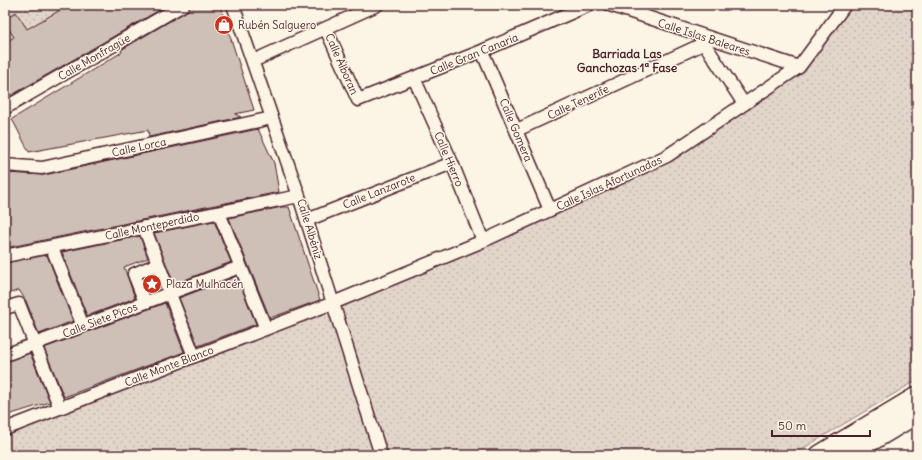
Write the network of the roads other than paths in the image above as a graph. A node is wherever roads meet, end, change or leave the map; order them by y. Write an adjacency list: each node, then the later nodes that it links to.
1 (183, 5): 15 (street, Calle Monfragüe)
2 (233, 5): 10 (street, Calle Albéniz)
3 (377, 5): 7 (street)
4 (589, 5): 9 (street, Calle Gran Canaria)
5 (610, 5): 8 (street, Calle Islas Baleares)
6 (845, 5): 11 (street, Calle Islas Afortunadas)
7 (326, 28): 10 (street); 13 (street, Calle Alboran)
8 (702, 40): 11 (street, Calle Islas Baleares); 14 (street); 17 (street, Calle Tenerife)
9 (482, 51): 12 (street, Calle Gran Canaria); 17 (street, Calle Gomera)
10 (253, 61): 16 (street, Calle Albéniz)
11 (799, 67): 14 (street, Calle Islas Afortunadas)
12 (414, 78): 13 (street, Calle Gran Canaria); 18 (street, Calle Hierro)
13 (358, 100)
14 (744, 104): 21 (street, Calle Islas Afortunadas)
15 (5, 108)
16 (272, 118): 19 (street, Calle Lorca); 20 (street, Calle Albéniz)
17 (517, 130): 21 (street, Calle Gomera)
18 (452, 163): 23 (street, Calle Lanzarote); 25 (street, Calle Hierro)
19 (5, 165)
20 (299, 196): 22 (street, Calle Monteperdido); 23 (street, Calle Albéniz)
21 (550, 210): 25 (street, Calle Islas Afortunadas)
22 (218, 213): 24 (street, Calle Monteperdido); 29 (street)
23 (307, 220): 32 (street, Calle Albéniz)
24 (144, 227): 26 (street, Calle Monteperdido); 28 (street)
25 (483, 241): 32 (street, Calle Islas Afortunadas)
26 (52, 248): 27 (street, Calle Monteperdido); 34 (street)
27 (5, 256)
28 (158, 264): 30 (street); 31 (street)
29 (240, 267): 30 (street, Calle Siete Picos); 35 (street)
30 (171, 294): 31 (street, Calle Siete Picos); 38 (street)
31 (145, 302): 34 (street, Calle Siete Picos)
32 (333, 303): 35 (street, Calle Monte Blanco); 43 (street, Calle Albéniz)
33 (5, 308): 36 (street)
34 (83, 326): 36 (street, Calle Siete Picos)
35 (266, 329): 38 (street, Calle Monte Blanco)
36 (35, 345): 37 (street, Calle Siete Picos); 40 (street)
37 (6, 352)
38 (194, 356): 40 (street, Calle Monte Blanco)
39 (917, 396): 44 (main road)
40 (60, 408): 42 (street, Calle Monte Blanco)
41 (917, 414): 45 (main road)
42 (5, 429)
43 (381, 455)
44 (819, 455)
45 (849, 455)

